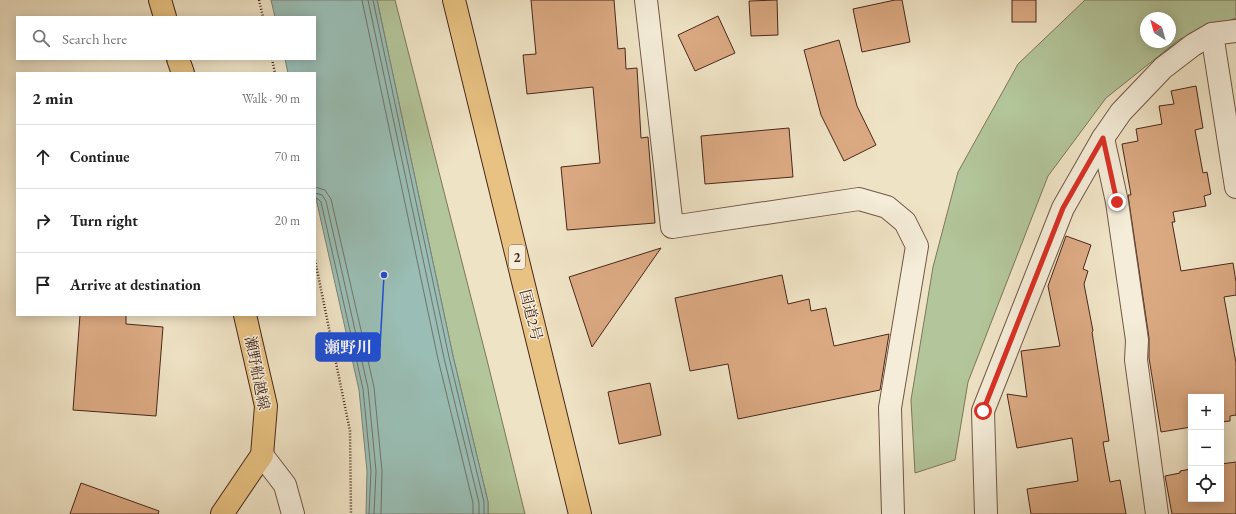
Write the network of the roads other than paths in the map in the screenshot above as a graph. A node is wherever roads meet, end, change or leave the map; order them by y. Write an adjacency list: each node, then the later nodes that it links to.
1 (160, 0): 4 (main road)
2 (454, 0): 15 (main road, 国道2号 / 2)
3 (646, 0): 16 (street)
4 (165, 16)
5 (1236, 31): 6 (street)
6 (1212, 34): 9 (street); 10 (street)
7 (178, 60): 8 (main road)
8 (183, 72)
9 (1103, 138): 17 (street); 18 (street)
10 (1236, 187)
11 (245, 316): 12 (main road, 瀬野船越線)
12 (262, 455): 13 (main road, 瀬野船越線); 14 (street)
13 (222, 514)
14 (294, 514)
15 (580, 514)
16 (894, 514)
17 (986, 514)
18 (1157, 514)

